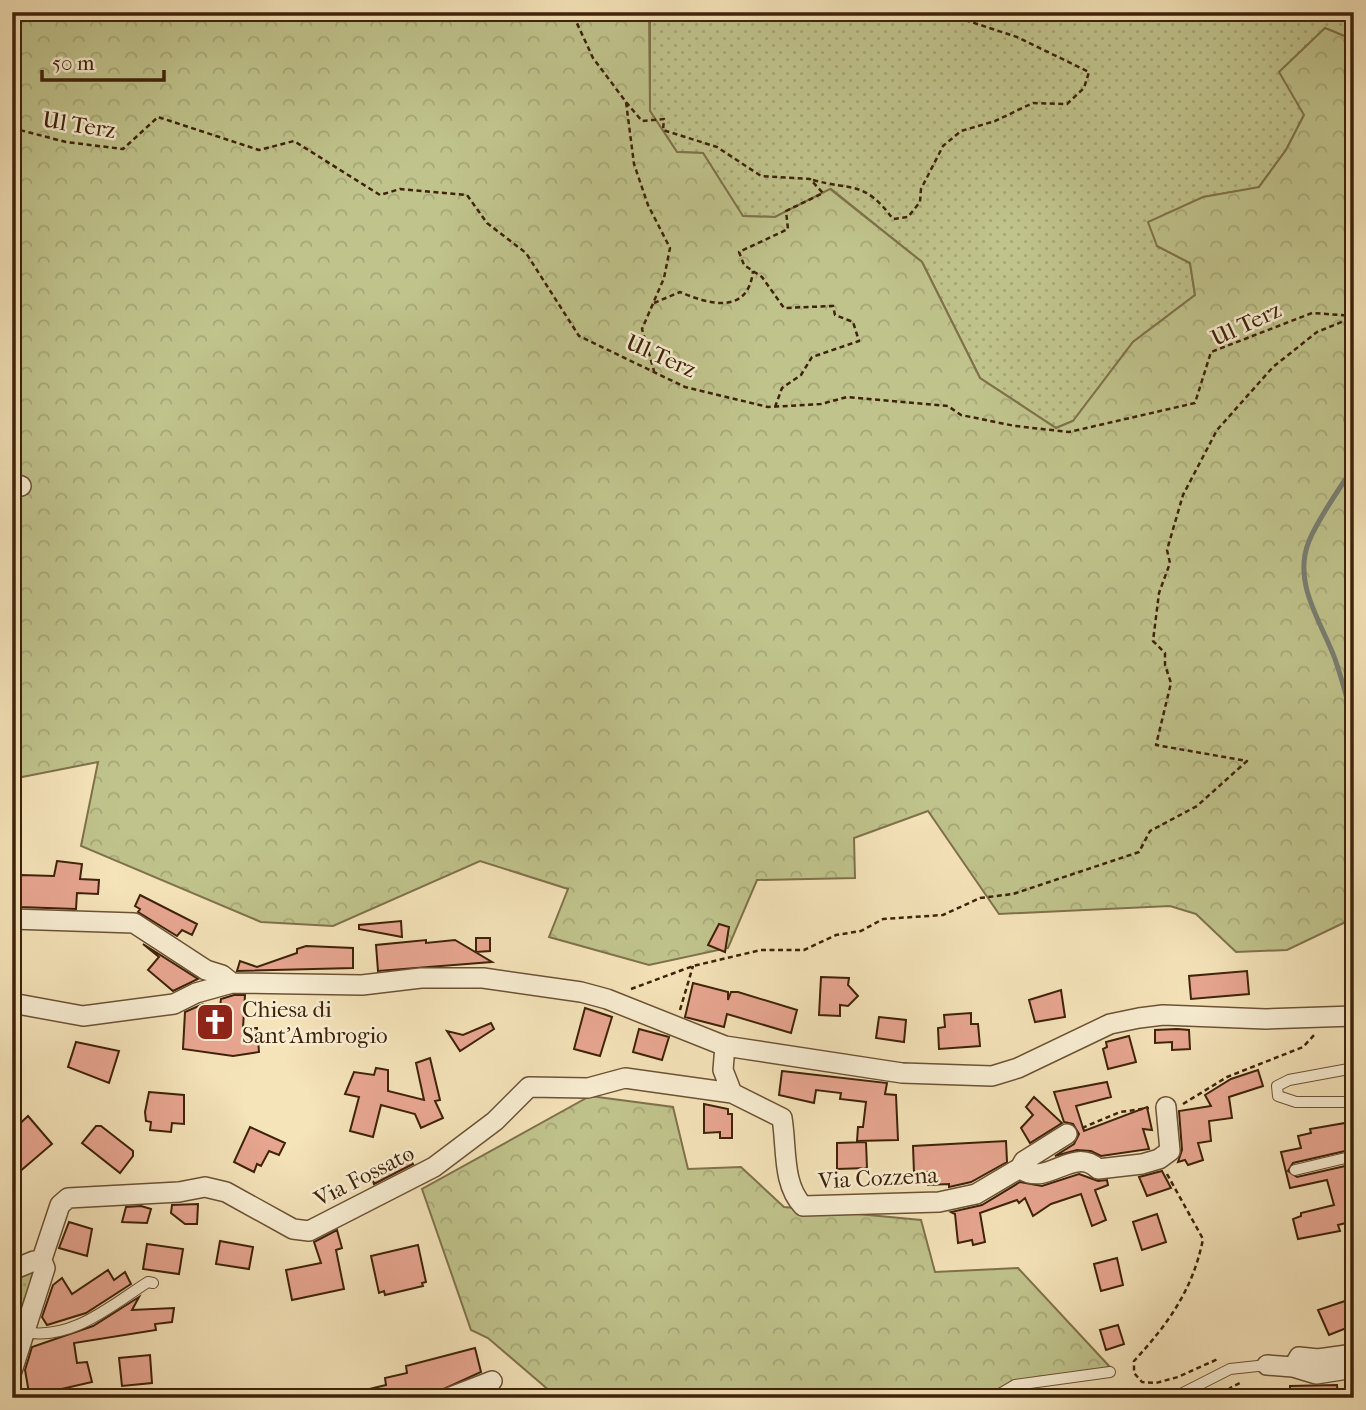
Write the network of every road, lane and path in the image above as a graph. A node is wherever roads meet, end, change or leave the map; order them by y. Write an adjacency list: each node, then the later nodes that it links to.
1 (565, 12): 3 (path)
2 (960, 12): 5 (path)
3 (626, 102): 5 (path); 7 (path)
4 (12, 128): 9 (path, Ul Terz)
5 (810, 179): 6 (path)
6 (753, 271): 7 (path); 10 (path)
7 (654, 303): 9 (path)
8 (1354, 316): 10 (path, Ul Terz); 12 (path)
9 (654, 372): 10 (path, Ul Terz)
10 (775, 407)
11 (12, 919): 13 (street)
12 (693, 966): 14 (path); 18 (path)
13 (232, 983): 15 (street); 18 (street)
14 (637, 986)
15 (12, 1003)
16 (1329, 1015): 17 (street); 19 (street); 23 (path)
17 (1354, 1016)
18 (676, 1025): 19 (street)
19 (725, 1046): 21 (street)
20 (1354, 1068): 22 (lane)
21 (732, 1093): 27 (street, Via Cozzena); 29 (street, Via Fossato)
22 (1354, 1102)
23 (1166, 1108): 24 (path); 26 (street)
24 (1067, 1134): 27 (street)
25 (1354, 1156): 28 (lane)
26 (1159, 1159): 27 (street); 34 (path)
27 (1020, 1168)
28 (1295, 1170)
29 (41, 1262): 30 (street); 32 (street)
30 (12, 1270)
31 (153, 1283): 32 (lane)
32 (23, 1332): 38 (street)
33 (1354, 1354): 36 (street)
34 (1225, 1356)
35 (1267, 1364): 36 (street); 43 (lane)
36 (1293, 1367): 37 (street)
37 (1354, 1368)
38 (12, 1371)
39 (1110, 1372): 42 (lane)
40 (492, 1381): 41 (street)
41 (448, 1398)
42 (993, 1398)
43 (1173, 1398)

